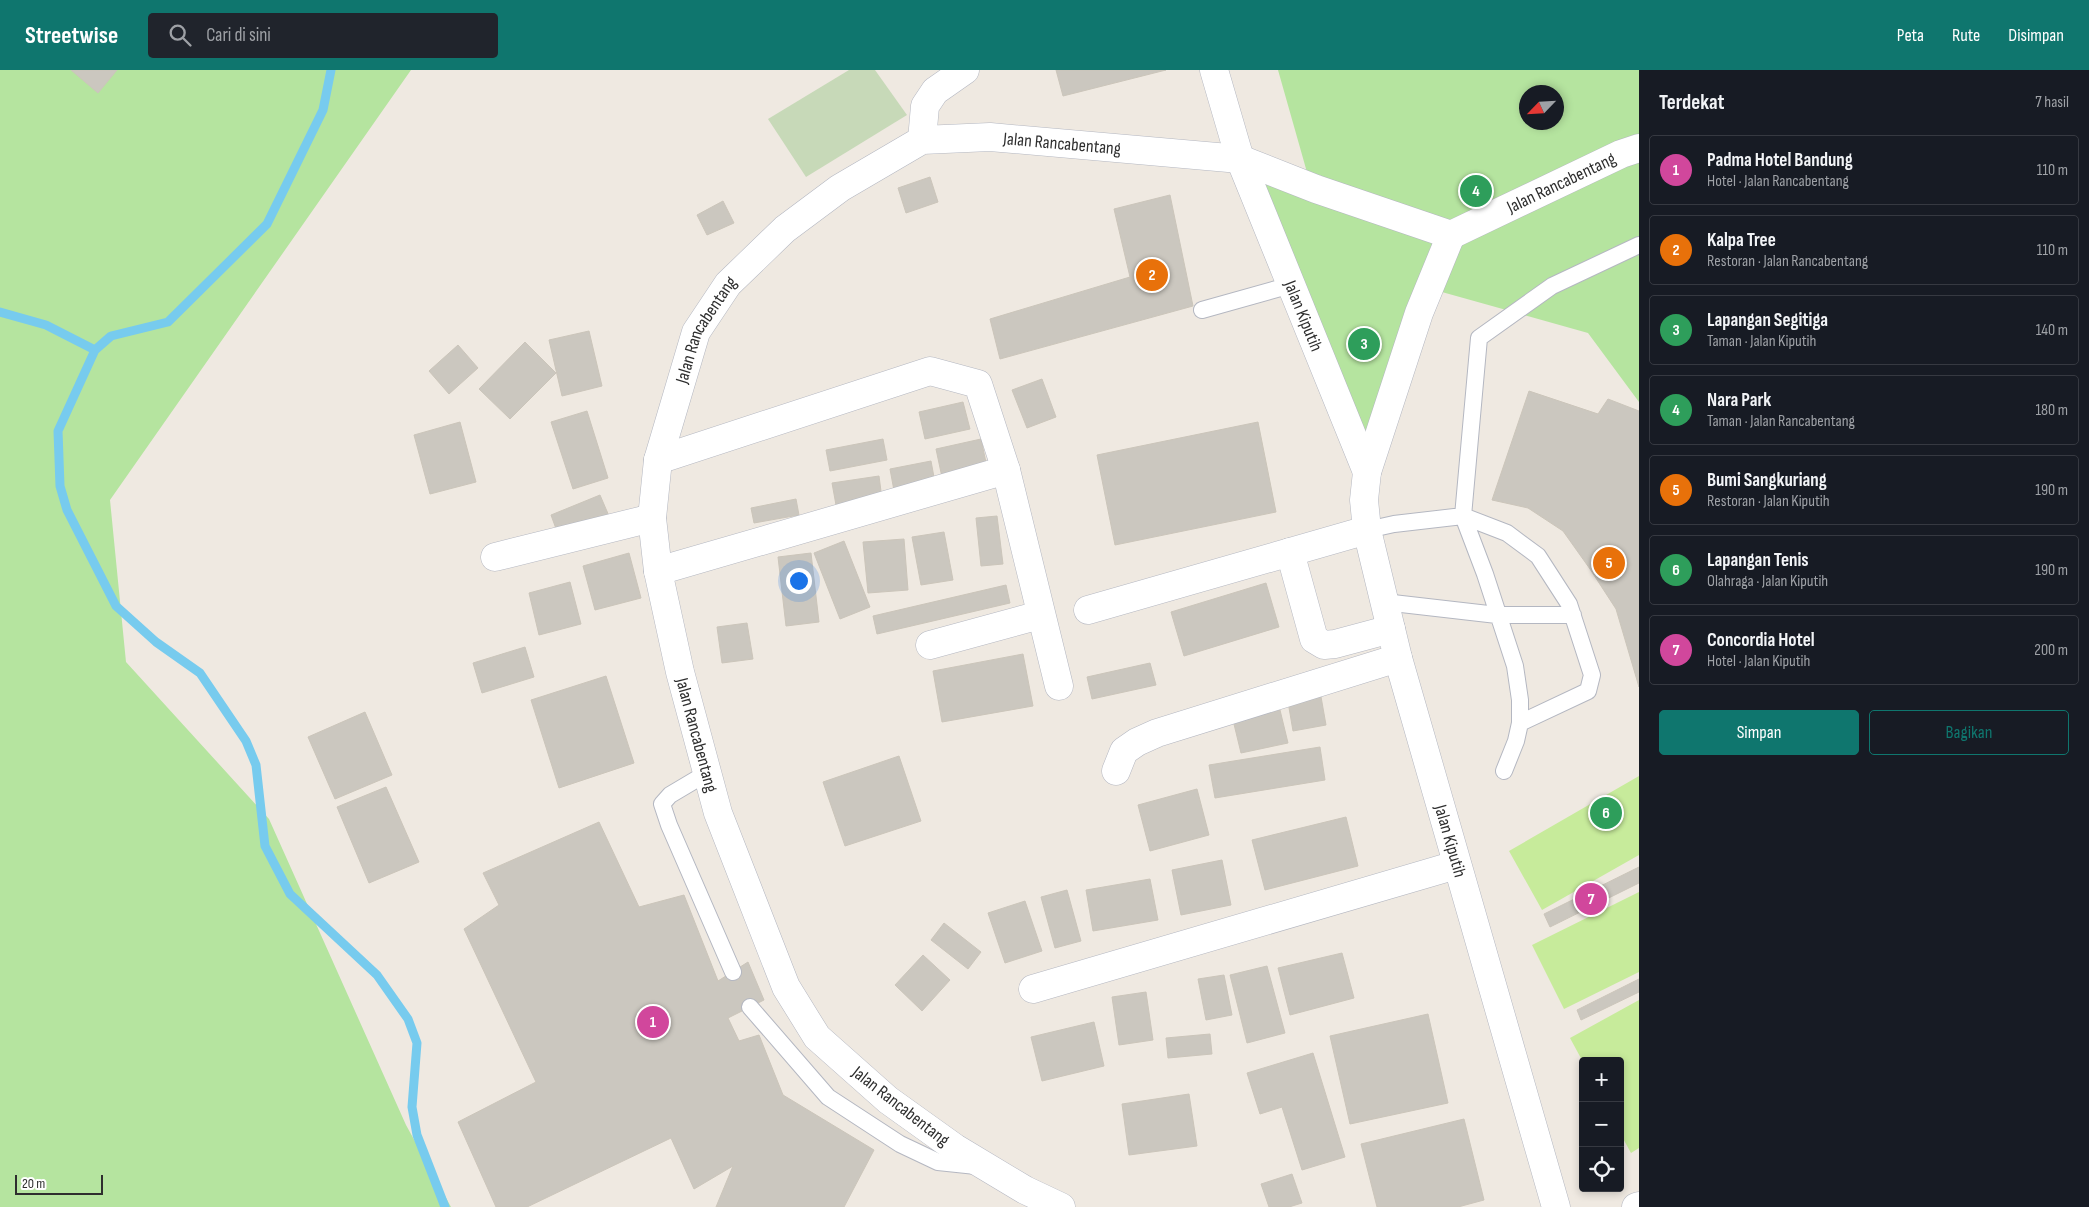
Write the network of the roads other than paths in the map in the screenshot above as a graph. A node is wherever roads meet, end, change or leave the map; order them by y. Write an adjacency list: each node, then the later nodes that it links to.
1 (964, 70): 3 (street)
2 (1214, 70): 5 (street, Jalan Kiputih)
3 (922, 140): 5 (street, Jalan Rancabentang); 10 (street, Jalan Rancabentang)
4 (1639, 148): 6 (street, Jalan Rancabentang)
5 (1240, 159): 6 (street, Jalan Rancabentang); 8 (street, Jalan Kiputih)
6 (1451, 235): 12 (street, Jalan Kiputih)
7 (1639, 245): 13 (lane)
8 (1291, 285): 9 (lane); 12 (street, Jalan Kiputih)
9 (1202, 310)
10 (658, 460): 11 (street); 14 (street, Jalan Rancabentang)
11 (1006, 470): 18 (street); 21 (street)
12 (1368, 472): 15 (street, Jalan Kiputih)
13 (1463, 516): 15 (lane); 22 (lane); 23 (lane)
14 (652, 518): 17 (street); 18 (street, Jalan Rancabentang)
15 (1367, 530): 16 (street); 19 (street, Jalan Kiputih)
16 (1290, 552): 20 (street); 24 (street)
17 (495, 556)
18 (658, 571): 31 (street, Jalan Rancabentang)
19 (1384, 602): 22 (lane); 24 (street, Jalan Kiputih)
20 (1088, 610)
21 (1040, 615): 25 (street); 27 (street)
22 (1497, 615): 23 (lane); 28 (lane)
23 (1573, 615): 28 (lane)
24 (1391, 629): 26 (street, Jalan Kiputih)
25 (930, 645)
26 (1398, 658): 29 (street); 32 (street, Jalan Kiputih)
27 (1059, 686)
28 (1520, 723): 30 (lane)
29 (1116, 771)
30 (1504, 771)
31 (707, 773): 33 (lane); 36 (street, Jalan Rancabentang)
32 (1456, 865): 34 (street); 38 (street, Jalan Kiputih)
33 (732, 972)
34 (1033, 989)
35 (750, 1007): 36 (lane)
36 (986, 1167): 37 (street, Jalan Rancabentang)
37 (1061, 1207)
38 (1556, 1207)

